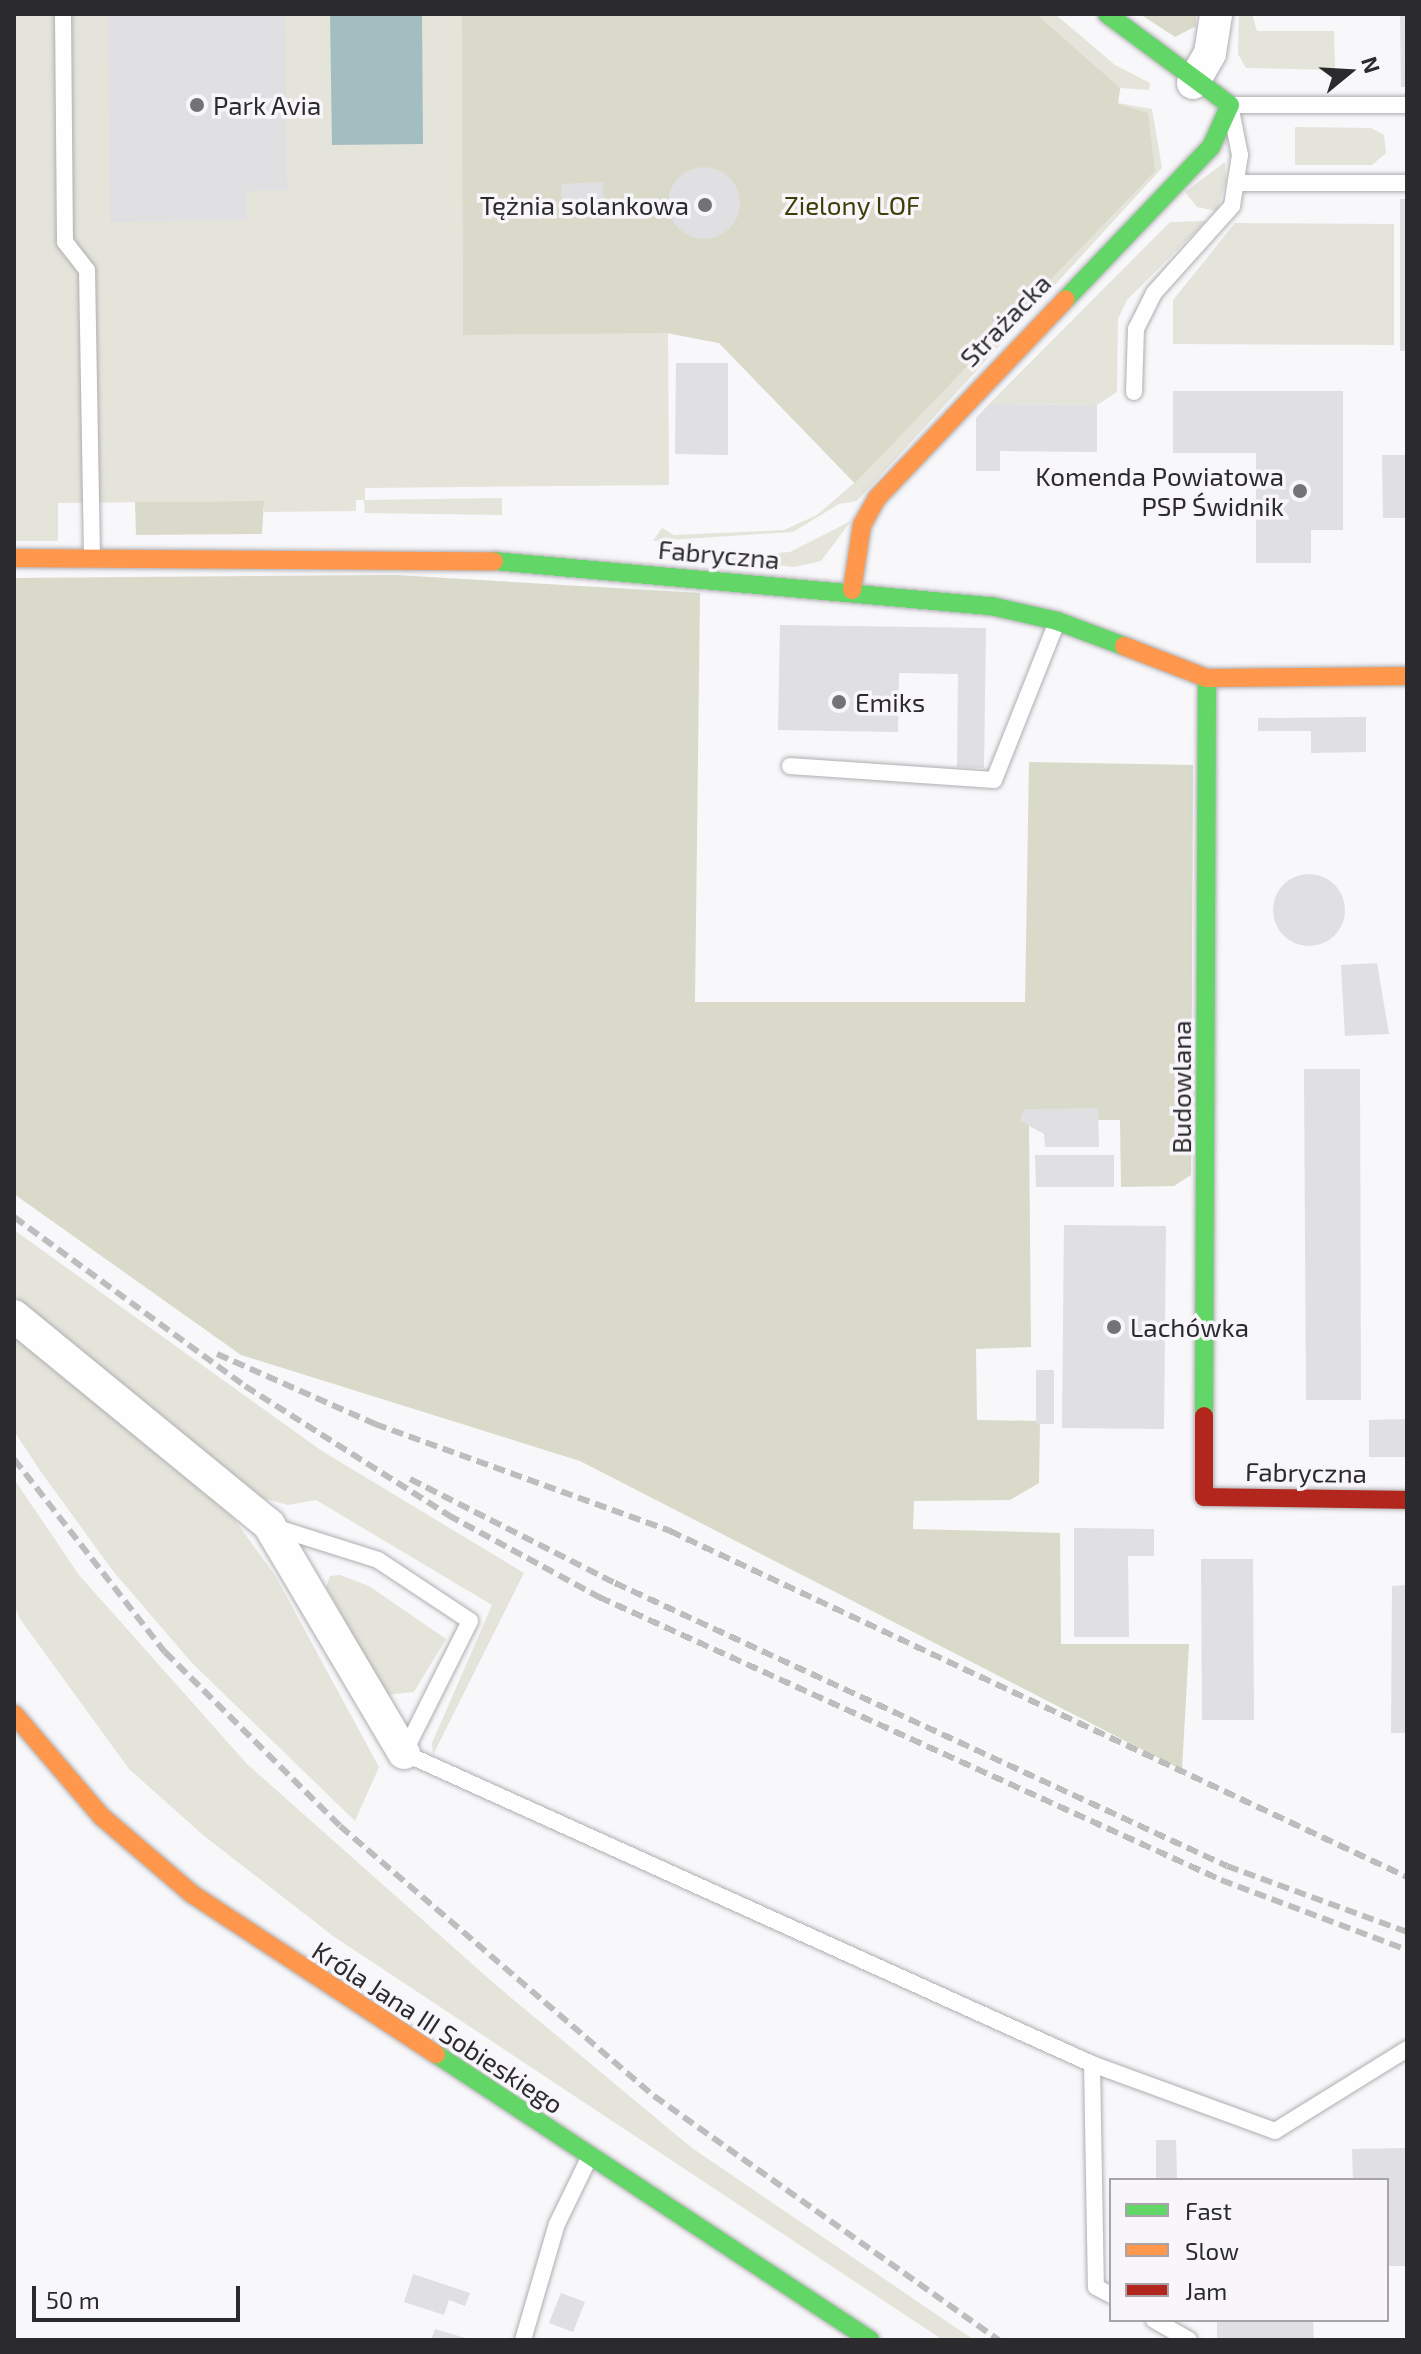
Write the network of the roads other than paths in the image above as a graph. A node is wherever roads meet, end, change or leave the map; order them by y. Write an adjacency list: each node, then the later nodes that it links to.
1 (63, 14): 11 (lane)
2 (1107, 14): 4 (street)
3 (1216, 14): 4 (street)
4 (1193, 83): 5 (street)
5 (1230, 105): 6 (lane); 7 (lane); 12 (street, Strażacka)
6 (1407, 105)
7 (1239, 183): 8 (lane); 9 (lane)
8 (1407, 183)
9 (1134, 392)
10 (14, 558): 11 (street, Fabryczna)
11 (92, 558): 12 (street, Fabryczna)
12 (852, 590): 13 (street, Fabryczna)
13 (1057, 621): 15 (street, Fabryczna); 16 (lane)
14 (1407, 676): 15 (street, Fabryczna)
15 (1207, 678): 18 (street, Budowlana)
16 (790, 766)
17 (14, 1316): 20 (street)
18 (1204, 1497): 19 (street, Fabryczna)
19 (1407, 1500)
20 (269, 1525): 22 (street); 22 (lane)
21 (14, 1714): 25 (street, Króla Jana III Sobieskiego)
22 (404, 1753): 24 (lane)
23 (1407, 2049): 24 (lane)
24 (1092, 2064): 26 (lane)
25 (590, 2157): 28 (lane); 29 (street, Króla Jana III Sobieskiego)
26 (1109, 2294)
27 (1158, 2322): 30 (lane)
28 (523, 2340)
29 (870, 2340)
30 (1189, 2340)

